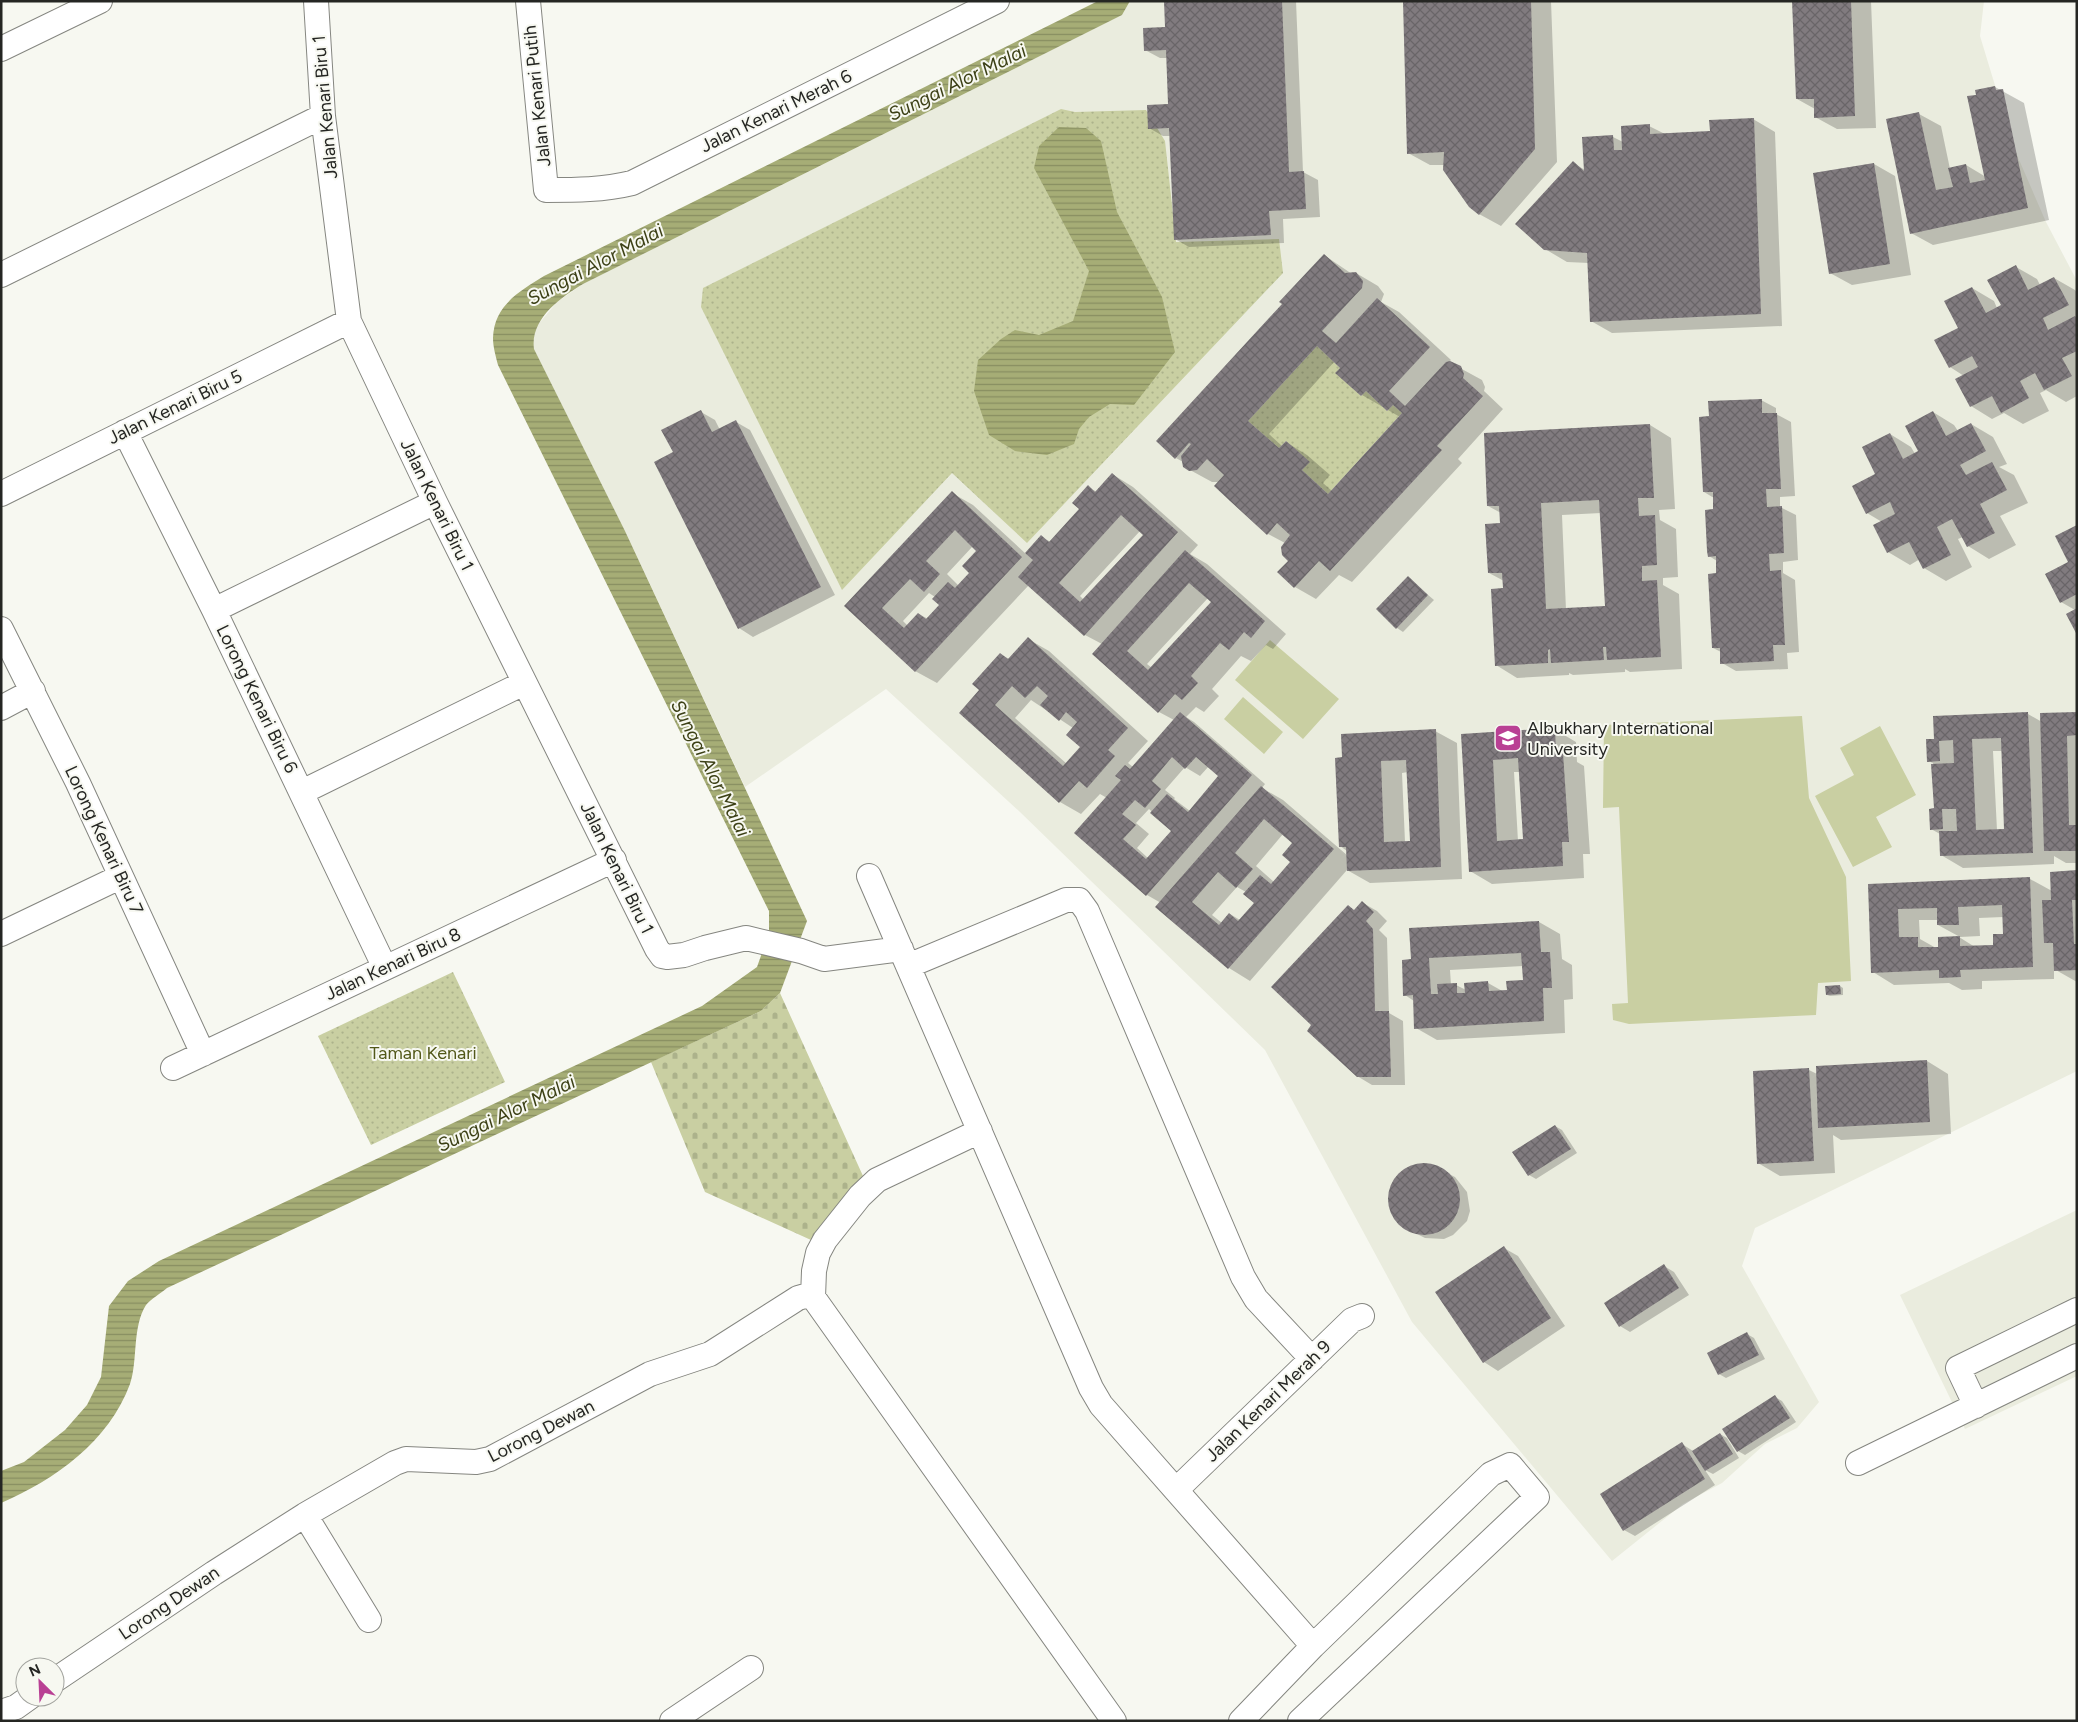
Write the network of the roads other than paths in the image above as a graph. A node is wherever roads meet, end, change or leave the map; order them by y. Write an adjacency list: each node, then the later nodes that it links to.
1 (100, 1): 5 (street)
2 (316, 1): 7 (street, Jalan Kenari Biru 1)
3 (528, 1): 8 (street, Jalan Kenari Putih)
4 (996, 1): 8 (street, Jalan Kenari Merah 6)
5 (73, 8): 6 (street)
6 (1, 49)
7 (323, 116): 9 (street); 10 (street, Jalan Kenari Biru 1)
8 (546, 190)
9 (1, 275)
10 (349, 321): 11 (street, Jalan Kenari Biru 5); 13 (street, Jalan Kenari Biru 1)
11 (125, 432): 12 (street, Jalan Kenari Biru 5); 14 (street, Lorong Kenari Biru 6)
12 (1, 494)
13 (435, 502): 14 (street); 16 (street, Jalan Kenari Biru 1)
14 (214, 610): 19 (street, Lorong Kenari Biru 6)
15 (1, 629): 17 (street, Lorong Kenari Biru 7)
16 (524, 684): 19 (street); 20 (street, Jalan Kenari Biru 1)
17 (33, 691): 18 (street); 22 (street, Lorong Kenari Biru 7)
18 (1, 708)
19 (302, 792): 25 (street, Lorong Kenari Biru 6)
20 (614, 860): 24 (street, Jalan Kenari Biru 1); 25 (street, Jalan Kenari Biru 8)
21 (869, 876): 24 (street)
22 (120, 877): 23 (street); 26 (street, Lorong Kenari Biru 7)
23 (1, 934)
24 (904, 957): 28 (street); 33 (street)
25 (385, 968): 26 (street, Jalan Kenari Biru 8)
26 (204, 1054): 27 (street, Jalan Kenari Biru 8)
27 (172, 1068)
28 (980, 1131): 29 (street); 36 (street)
29 (813, 1297): 37 (street, Lorong Dewan); 45 (street)
30 (2077, 1310): 34 (street)
31 (1362, 1316): 33 (street, Jalan Kenari Merah 9)
32 (2077, 1356): 34 (street)
33 (1312, 1359): 36 (street, Jalan Kenari Merah 9)
34 (1976, 1406): 35 (street)
35 (1858, 1464)
36 (1176, 1490): 39 (street)
37 (305, 1515): 38 (street); 41 (street, Lorong Dewan)
38 (369, 1620)
39 (1313, 1646): 46 (street); 47 (street)
40 (750, 1668): 44 (street)
41 (65, 1673)
42 (16, 1707): 43 (street)
43 (1, 1712)
44 (672, 1721)
45 (1114, 1721)
46 (1241, 1721)
47 (1300, 1721)

